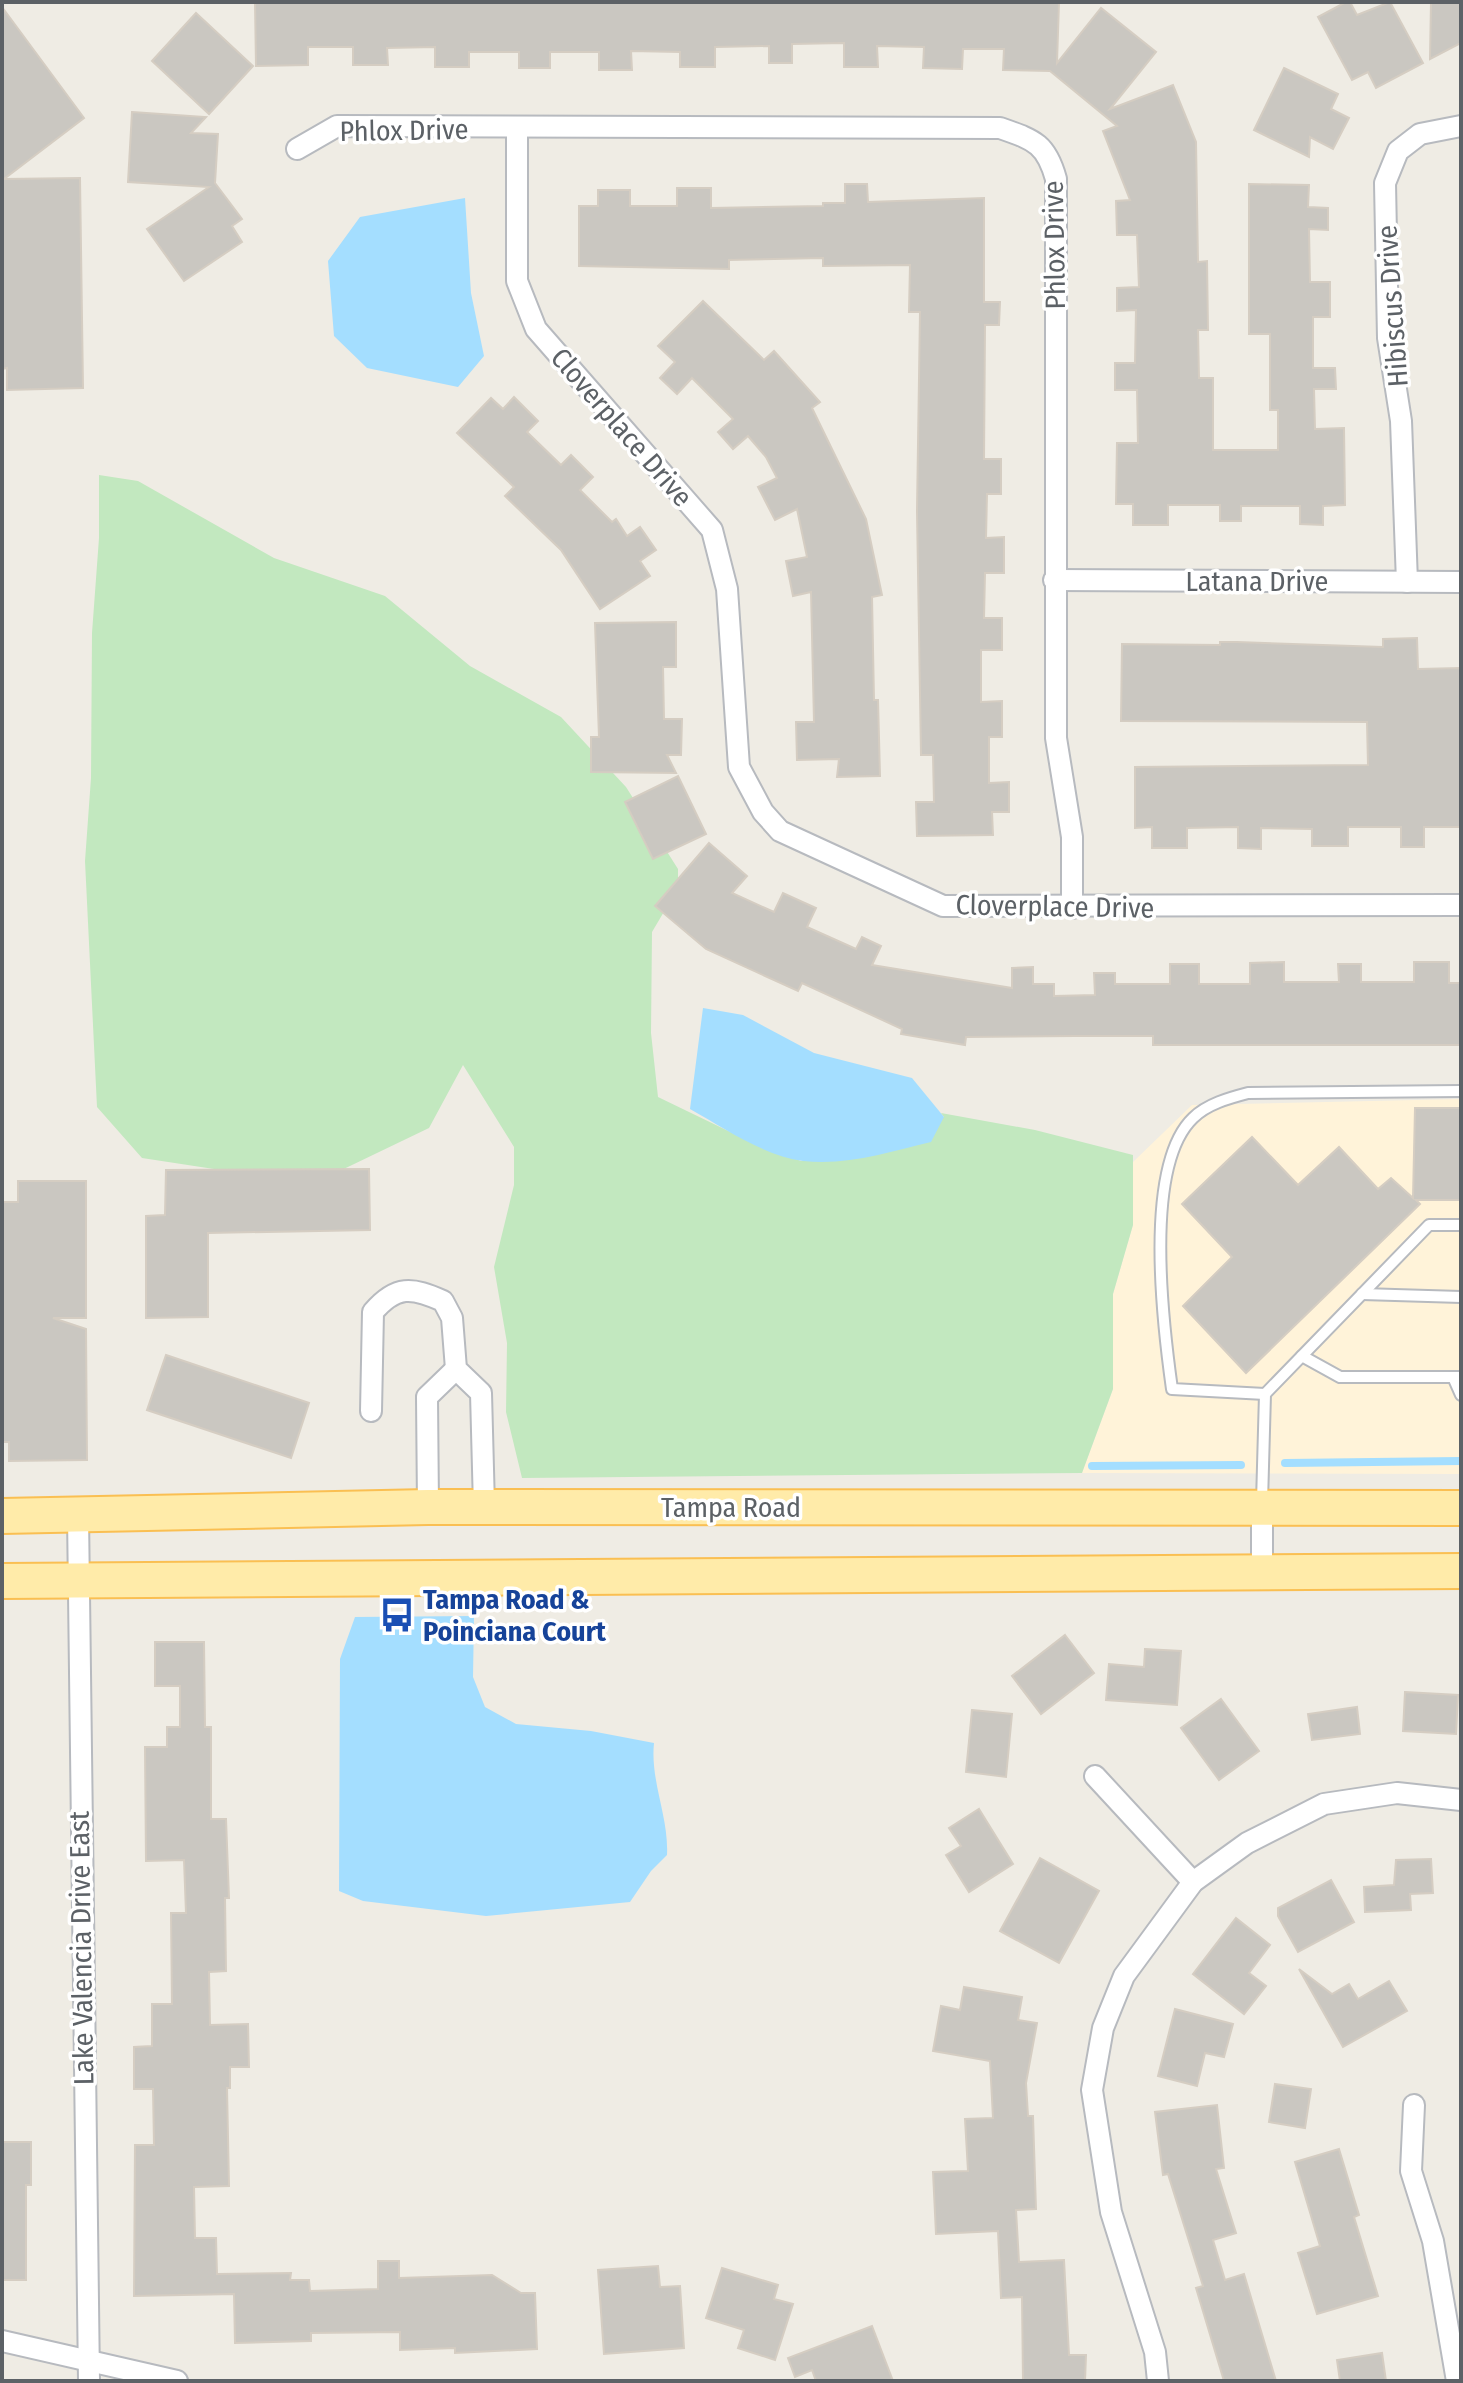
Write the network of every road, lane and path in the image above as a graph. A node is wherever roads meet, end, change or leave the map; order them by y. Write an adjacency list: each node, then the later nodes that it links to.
1 (1461, 126): 5 (street, Hibiscus Drive)
2 (517, 129): 3 (street, Phlox Drive); 4 (street, Phlox Drive); 8 (street, Cloverplace Drive)
3 (297, 149)
4 (1054, 580): 5 (street, Latana Drive); 8 (street, Phlox Drive)
5 (1407, 582): 6 (street, Latana Drive)
6 (1461, 582)
7 (1461, 905): 8 (street, Cloverplace Drive)
8 (1072, 908)
9 (1461, 1091): 16 (lane)
10 (1461, 1225): 11 (lane)
11 (1362, 1294): 12 (lane); 13 (lane)
12 (1461, 1297)
13 (1302, 1356): 15 (lane); 16 (lane)
14 (456, 1369): 18 (street); 19 (street); 20 (street)
15 (1457, 1377): 17 (lane)
16 (1265, 1394): 21 (lane)
17 (1461, 1395)
18 (371, 1411)
19 (428, 1507): 20 (main road, Tampa Road); 23 (main road, Tampa Road)
20 (484, 1507): 21 (main road, Tampa Road)
21 (1262, 1508): 22 (main road, Tampa Road); 26 (street)
22 (1461, 1508)
23 (78, 1515): 24 (main road, Tampa Road); 28 (street, Lake Valencia Drive East)
24 (2, 1516)
25 (1461, 1571): 26 (main road)
26 (1262, 1572): 28 (main road)
27 (2, 1581): 28 (main road)
28 (77, 1582): 34 (street, Lake Valencia Drive East)
29 (1095, 1776): 31 (street)
30 (1461, 1800): 31 (street)
31 (1193, 1882): 37 (street)
32 (1414, 2105): 38 (street)
33 (2, 2341): 34 (street)
34 (89, 2359): 35 (street, Lake Valencia Drive East); 36 (street)
35 (89, 2381)
36 (177, 2381)
37 (1158, 2381)
38 (1457, 2381)

